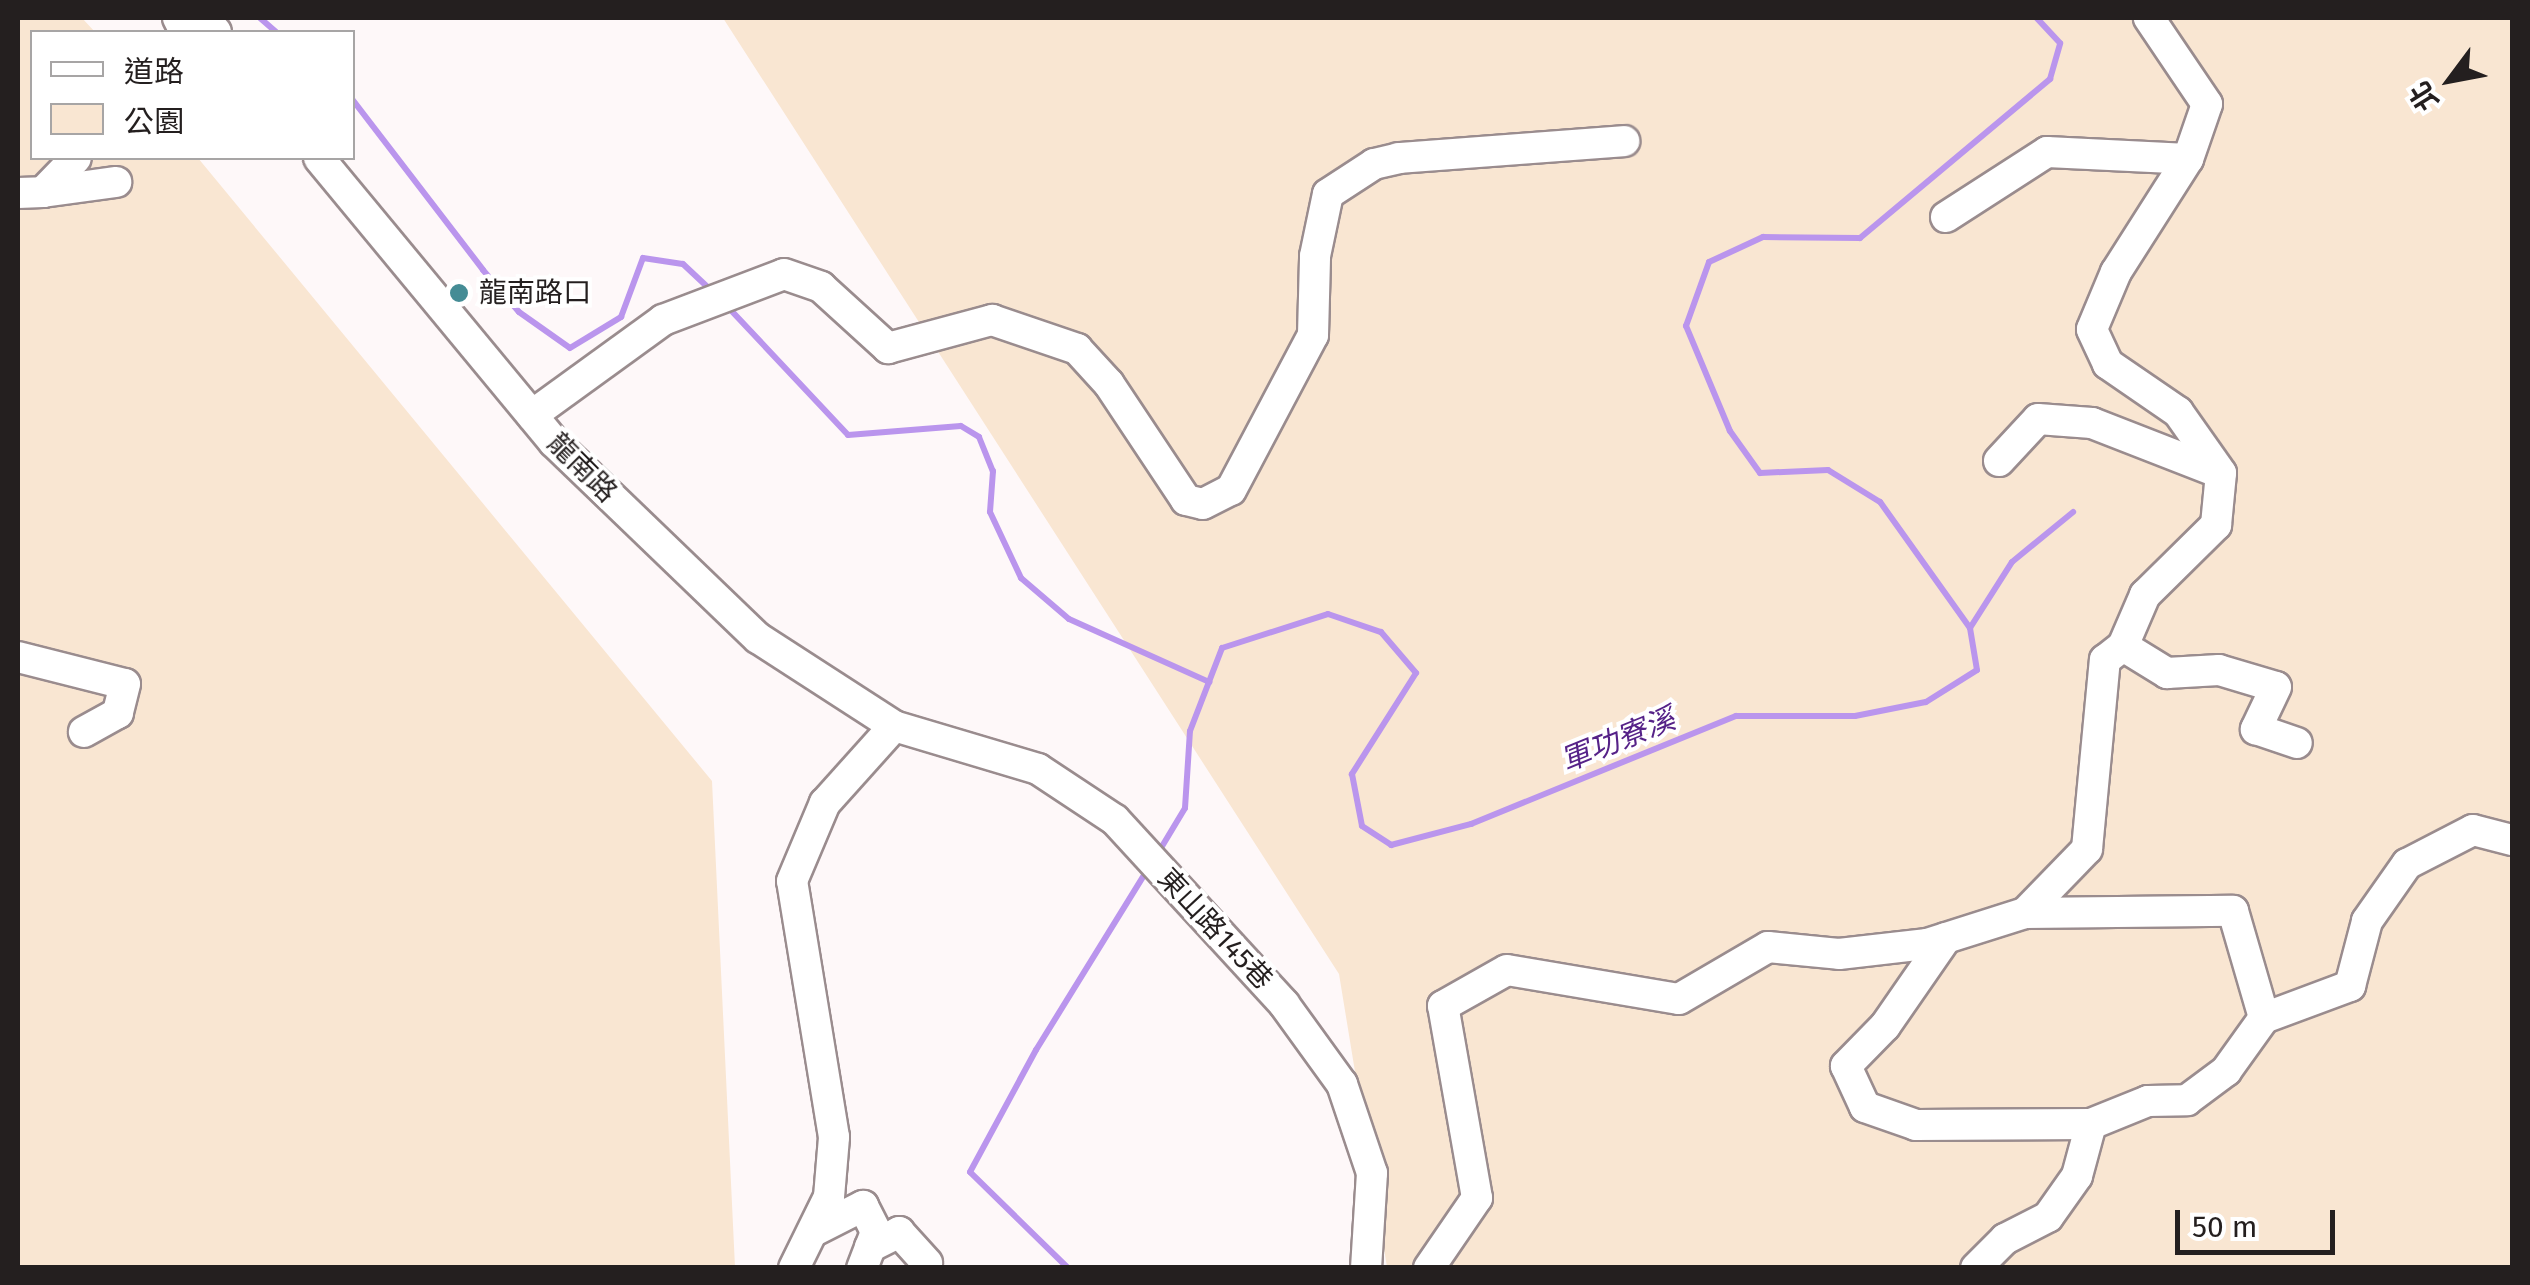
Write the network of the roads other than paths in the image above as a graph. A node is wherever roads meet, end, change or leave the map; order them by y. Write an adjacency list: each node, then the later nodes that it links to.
1 (2149, 18): 3 (street)
2 (1624, 141): 9 (street)
3 (2188, 159): 8 (street); 11 (street)
4 (73, 160): 7 (street)
5 (322, 160): 9 (street, 龍南路)
6 (116, 182): 7 (street)
7 (30, 192)
8 (1946, 217)
9 (532, 415): 14 (street, 龍南路)
10 (2000, 461): 11 (street)
11 (2222, 473): 12 (street)
12 (2124, 646): 16 (street); 18 (street)
13 (18, 656): 15 (street)
14 (894, 726): 22 (street); 26 (street, 東山路145巷)
15 (84, 732)
16 (2297, 743)
17 (2512, 840): 20 (street)
18 (2025, 913): 19 (street); 20 (street)
19 (1946, 938): 21 (street); 27 (street)
20 (2264, 1018): 21 (street)
21 (2090, 1124): 28 (street)
22 (816, 1230): 23 (street); 25 (street)
23 (866, 1257): 24 (street)
24 (927, 1263)
25 (794, 1268)
26 (1366, 1268)
27 (1429, 1268)
28 (1976, 1268)

